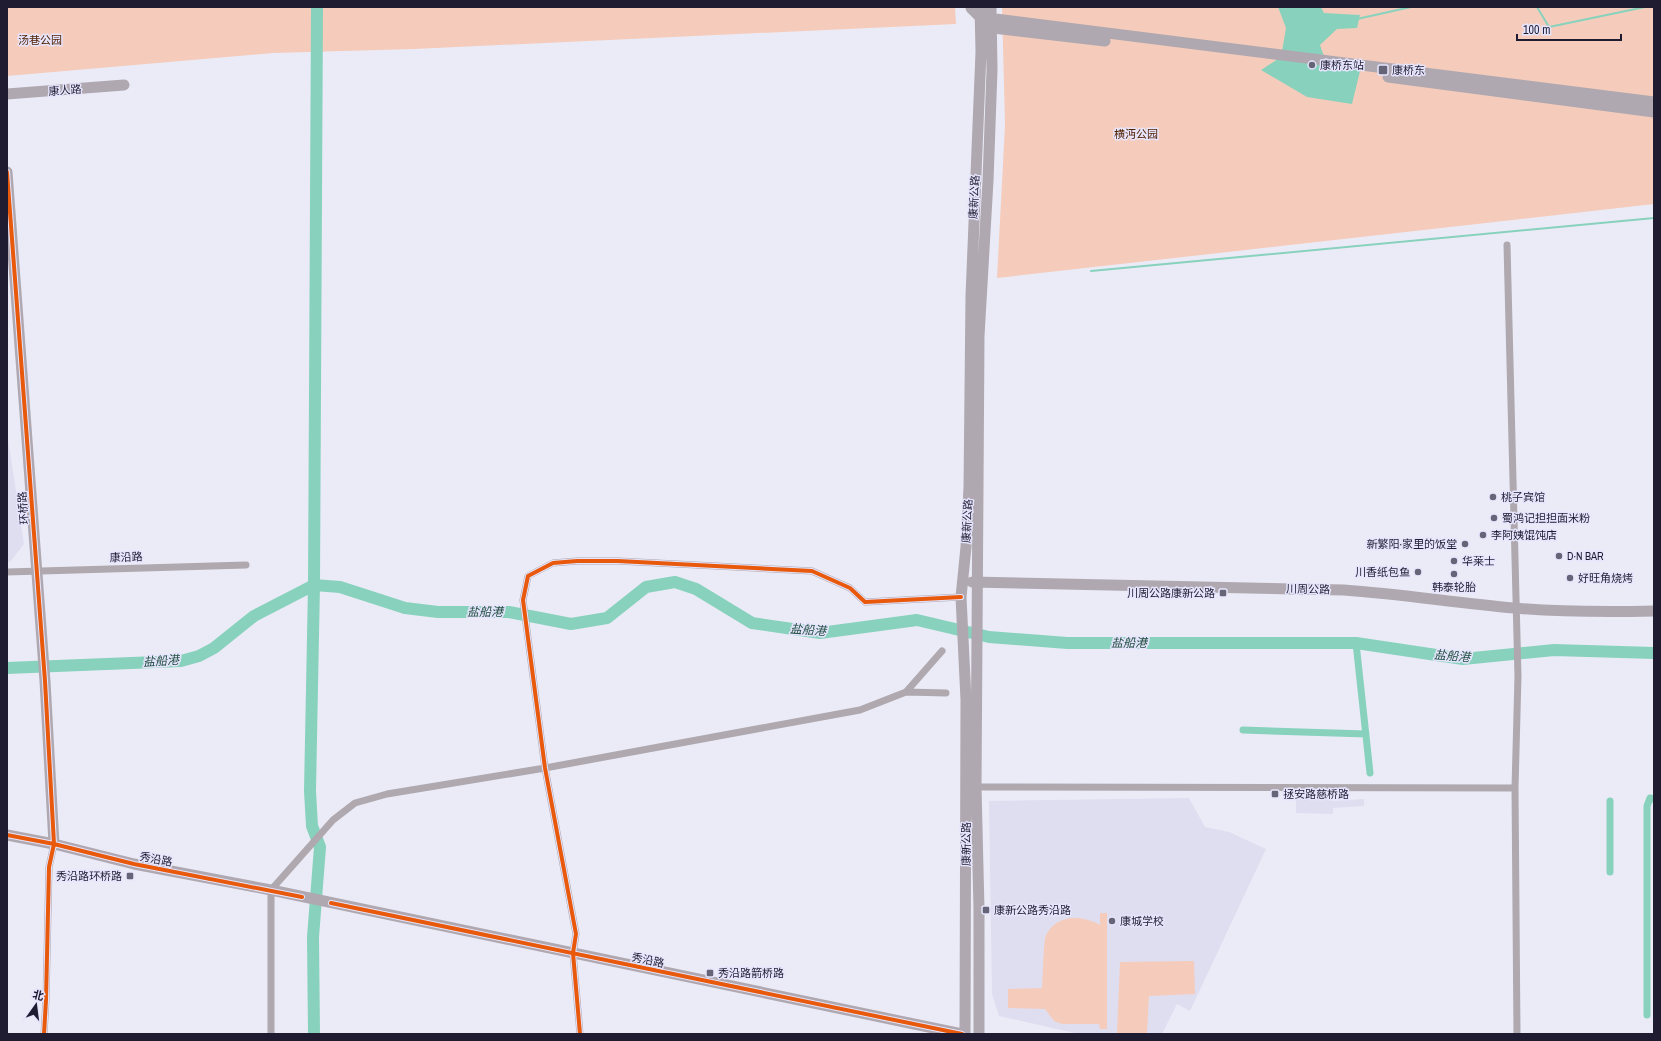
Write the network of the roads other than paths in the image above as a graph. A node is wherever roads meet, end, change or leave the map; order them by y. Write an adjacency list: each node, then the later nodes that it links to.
1 (991, 7): 3 (main road, 康新公路)
2 (978, 15): 3 (main road); 13 (main road, 康新公路)
3 (992, 23): 6 (main road); 7 (main road); 14 (main road, 康新公路)
4 (124, 85): 5 (main road, 康人路)
5 (7, 94)
6 (1654, 102)
7 (1654, 112)
8 (7, 172): 11 (main road, 环桥路)
9 (1507, 244): 16 (street)
10 (246, 565): 11 (street, 康沿路)
11 (37, 571): 12 (street, 康沿路); 25 (main road, 环桥路)
12 (7, 572)
13 (962, 582): 14 (main road, 川周公路); 15 (main road, 康新公路)
14 (978, 582): 16 (main road, 川周公路); 22 (main road, 康新公路)
15 (961, 602): 21 (street); 32 (main road, 康新公路)
16 (1516, 608): 17 (main road, 川周公路); 23 (street)
17 (1654, 611)
18 (942, 651): 19 (street)
19 (906, 692): 20 (street); 21 (street)
20 (946, 693)
21 (546, 768): 26 (street); 27 (street)
22 (976, 787): 23 (street); 33 (main road, 康新公路)
23 (1515, 788): 34 (street)
24 (7, 835): 25 (main road, 秀沿路)
25 (54, 844): 26 (main road, 秀沿路); 28 (street)
26 (271, 890): 27 (main road, 秀沿路); 29 (street)
27 (573, 953): 30 (street); 31 (main road, 秀沿路)
28 (44, 1034)
29 (271, 1034)
30 (580, 1034)
31 (962, 1034)
32 (965, 1034)
33 (979, 1034)
34 (1517, 1034)

